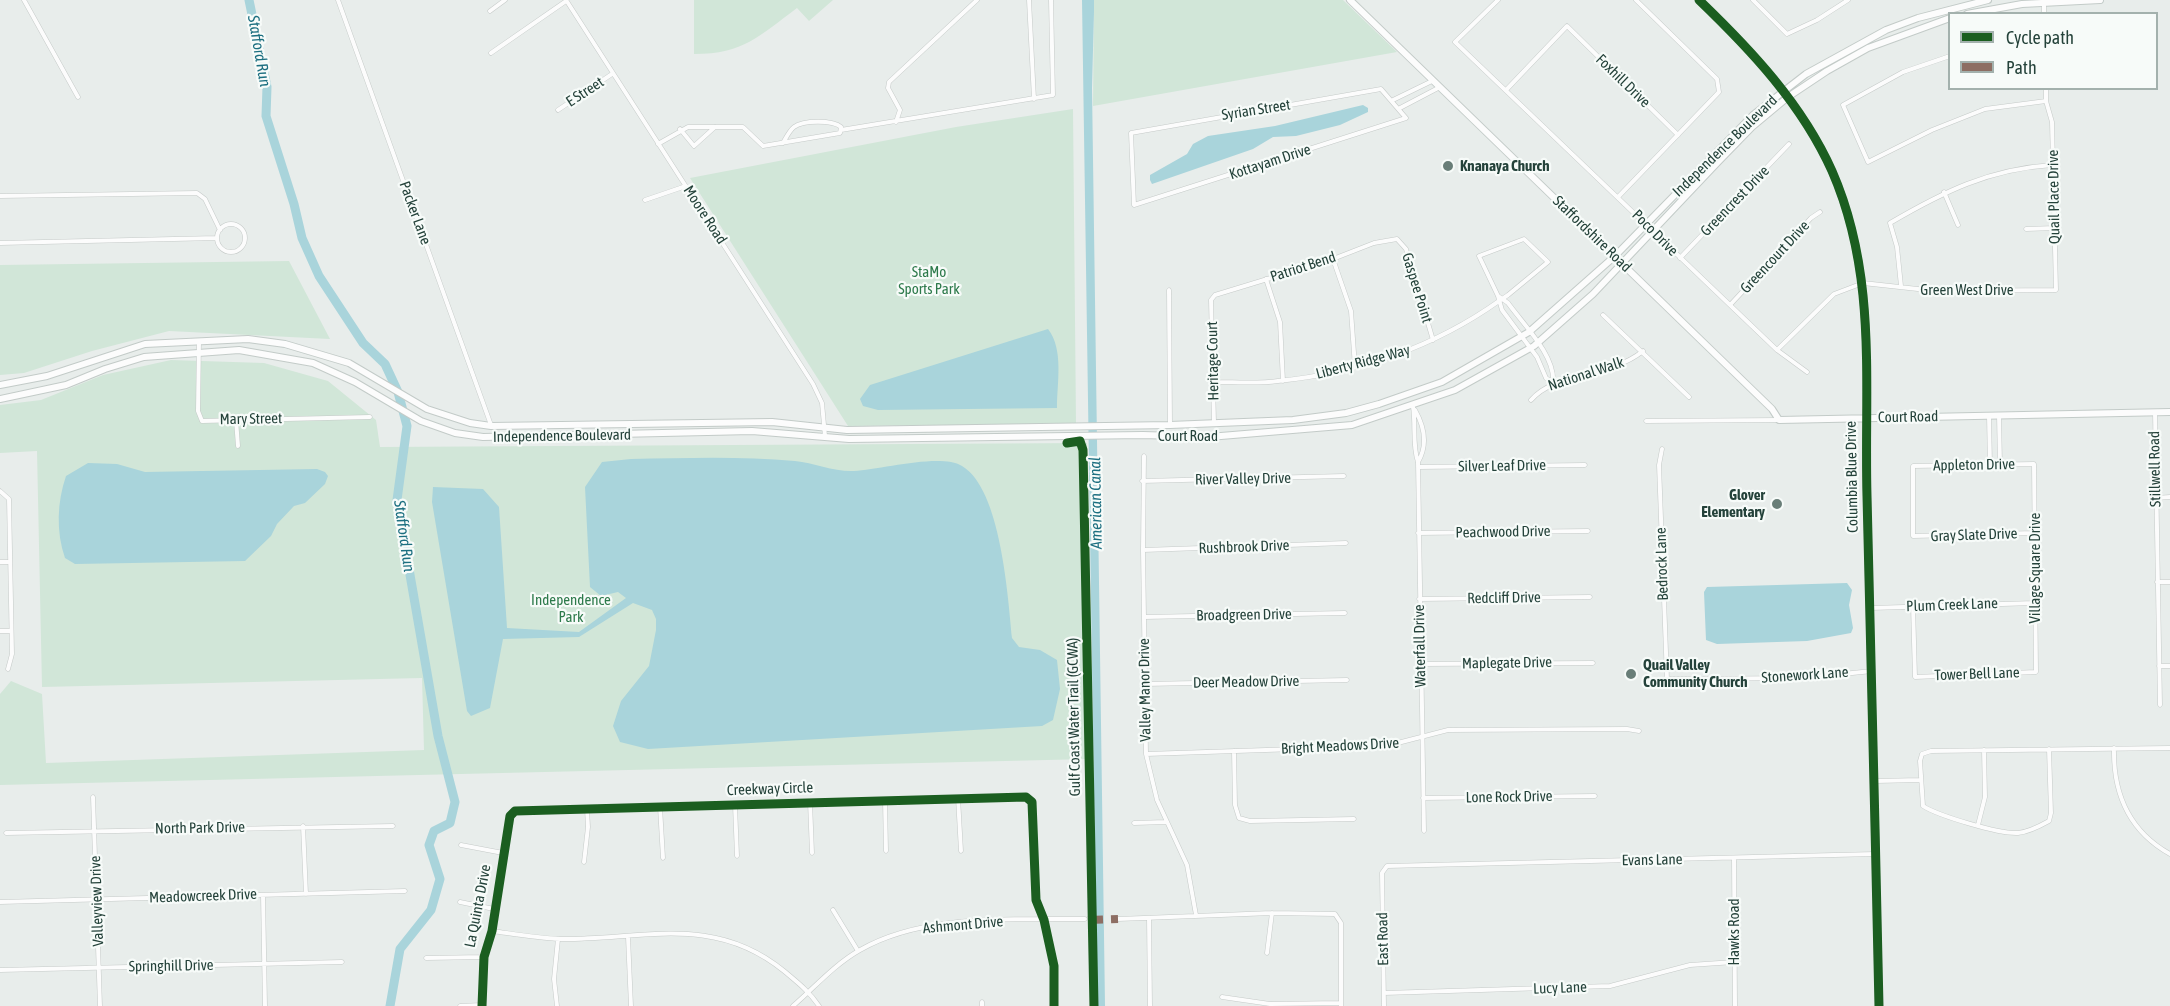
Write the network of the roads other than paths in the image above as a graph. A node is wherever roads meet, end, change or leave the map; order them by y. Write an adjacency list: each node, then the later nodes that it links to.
1 (24, 0): 31 (street)
2 (338, 0): 111 (street, Packer Lane)
3 (505, 0): 17 (street)
4 (566, 0): 23 (street); 25 (street, Moore Road)
5 (977, 0): 38 (street)
6 (1029, 0): 33 (street)
7 (1051, 0): 33 (street)
8 (1350, 0): 26 (main road, Staffordshire Road)
9 (1498, 0): 28 (street, Poco Drive)
10 (1636, 0): 42 (street)
11 (1699, 0): 30 (main road, Columbia Blue Drive)
12 (1753, 0): 13 (street)
13 (1848, 0)
14 (1988, 0): 18 (main road, Independence Boulevard)
15 (2100, 0): 16 (main road)
16 (2044, 1): 19 (main road)
17 (490, 11)
18 (1953, 11): 21 (main road, Independence Boulevard)
19 (1979, 12)
20 (1948, 19): 22 (main road, Independence Boulevard)
21 (1864, 41): 22 (main road); 30 (main road, Independence Boulevard)
22 (1868, 48): 32 (main road, Independence Boulevard)
23 (491, 53)
24 (1948, 57): 35 (street)
25 (612, 74): 37 (street, E Street); 44 (street, Moore Road)
26 (1433, 80): 27 (main road, Staffordshire Road); 34 (street)
27 (1440, 87): 36 (street); 65 (main road, Staffordshire Road)
28 (1507, 89): 42 (street, Foxhill Drive); 52 (street, Poco Drive)
29 (2046, 90): 35 (street, Quail Place Drive)
30 (1782, 91): 32 (main road, Columbia Blue Drive); 46 (main road, Independence Boulevard)
31 (78, 97)
32 (1788, 97): 47 (main road, Independence Boulevard); 70 (main road, Columbia Blue Drive)
33 (1034, 99): 38 (street)
34 (1393, 100): 36 (street); 54 (street, Syrian Street)
35 (2046, 101): 48 (street, Quail Place Drive)
36 (1400, 108): 54 (street, Kottayam Drive)
37 (558, 110)
38 (896, 122): 41 (street)
39 (715, 126): 40 (street); 40 (street); 43 (street)
40 (680, 129): 44 (street)
41 (841, 130): 43 (street); 43 (street)
42 (1678, 135): 52 (street)
43 (783, 143)
44 (658, 144): 49 (street, Moore Road)
45 (1790, 144): 66 (street, Greencrest Drive)
46 (1711, 157): 47 (main road); 56 (main road, Independence Boulevard)
47 (1717, 163): 61 (main road, Independence Boulevard)
48 (2052, 165): 50 (street); 58 (street, Quail Place Drive)
49 (686, 186): 53 (street); 113 (street, Moore Road)
50 (1944, 192): 57 (street); 71 (street)
51 (0, 196): 60 (street)
52 (1619, 196): 56 (street, Poco Drive)
53 (645, 200)
54 (1134, 205)
55 (1821, 212): 76 (street, Greencourt Drive)
56 (1646, 224): 61 (street, Poco Drive); 65 (main road, Independence Boulevard)
57 (1958, 225)
58 (2055, 228): 59 (street); 73 (street, Quail Place Drive)
59 (2026, 229)
60 (220, 230): 62 (street); 62 (street)
61 (1652, 230): 66 (street, Poco Drive); 68 (main road, Independence Boulevard)
62 (217, 238): 64 (street)
63 (1398, 239): 67 (street, Patriot Bend); 81 (street, Gaspee Point)
64 (0, 243)
65 (1614, 256): 68 (main road, Staffordshire Road); 78 (main road, Independence Boulevard)
66 (1680, 258): 76 (street, Poco Drive)
67 (1334, 259): 69 (street, Patriot Bend); 86 (street)
68 (1622, 263): 82 (main road, Independence Boulevard); 106 (main road, Staffordshire Road)
69 (1266, 279): 75 (street, Patriot Bend); 89 (street)
70 (1863, 283): 71 (street, Green West Drive); 83 (street, Green West Drive); 104 (main road, Columbia Blue Drive)
71 (1901, 286): 73 (street, Green West Drive)
72 (1169, 290): 110 (street)
73 (2040, 290)
74 (1500, 299): 74 (street, Liberty Ridge Way); 78 (street); 79 (street); 81 (street, Liberty Ridge Way)
75 (1211, 300): 90 (street, Heritage Court)
76 (1730, 304): 83 (street, Poco Drive)
77 (1603, 315): 85 (street)
78 (1529, 332): 79 (main road, Court Road); 82 (street)
79 (1522, 337): 82 (street); 94 (main road, Court Road)
80 (199, 340): 84 (street); 88 (main road, Independence Boulevard); 111 (main road, Independence Boulevard)
81 (1432, 340): 86 (street, Liberty Ridge Way)
82 (1534, 346): 91 (street); 91 (street); 98 (main road, Court Road)
83 (1777, 350): 87 (street, Poco Drive)
84 (199, 351): 93 (main road, Independence Boulevard); 105 (street, Mary Street); 115 (main road, Independence Boulevard)
85 (1643, 351): 91 (street, National Walk); 95 (street)
86 (1355, 367): 89 (street, Liberty Ridge Way)
87 (1808, 372)
88 (47, 376): 92 (main road, Independence Boulevard); 93 (main road)
89 (1283, 381): 90 (street, Liberty Ridge Way)
90 (1214, 382): 108 (street, Heritage Court)
91 (1553, 383): 97 (street, National Walk)
92 (0, 385)
93 (51, 388): 96 (main road, Independence Boulevard)
94 (1408, 395): 98 (main road); 108 (main road, Court Road)
95 (1689, 397)
96 (0, 399)
97 (1531, 400)
98 (1413, 406): 116 (main road, Court Road); 123 (street, Waterfall Drive); 123 (street, Waterfall Drive)
99 (2155, 412): 100 (main road, Court Road); 102 (main road, Court Road); 131 (street, Stillwell Road)
100 (2170, 412)
101 (1989, 415): 102 (main road, Court Road); 104 (main road, Court Road); 125 (street)
102 (1999, 415): 126 (street)
103 (370, 417): 105 (street, Mary Street)
104 (1866, 418): 106 (main road, Court Road); 146 (main road, Columbia Blue Drive)
105 (236, 420): 119 (street)
106 (1779, 420): 107 (street, Court Road)
107 (1646, 421)
108 (1214, 423): 110 (main road, Court Road)
109 (551, 425): 111 (main road, Independence Boulevard); 113 (main road, Independence Boulevard); 115 (main road)
110 (1170, 425): 112 (main road, Court Road)
111 (491, 426)
112 (1067, 427): 114 (main road, Court Road); 116 (main road)
113 (825, 428): 114 (main road, Court Road); 117 (street, Moore Road)
114 (1014, 428): 118 (main road)
115 (551, 436): 117 (main road, Independence Boulevard)
116 (1067, 436): 118 (main road, Court Road)
117 (825, 437): 118 (main road, Court Road)
118 (1014, 437)
119 (238, 446)
120 (1662, 449): 158 (street, Bedrock Lane)
121 (1144, 456): 128 (street, Valley Manor Drive)
122 (2034, 464): 126 (street, Appleton Drive); 134 (street, Village Square Drive)
123 (1418, 465): 124 (street, Silver Leaf Drive); 133 (street, Waterfall Drive)
124 (1585, 465)
125 (1990, 465): 126 (street, Appleton Drive); 135 (street, Appleton Drive)
126 (2000, 465)
127 (1344, 476): 128 (street, River Valley Drive)
128 (1142, 481): 137 (street, Valley Manor Drive)
129 (0, 490): 139 (street)
130 (2170, 497): 131 (street)
131 (2156, 498): 140 (street, Stillwell Road)
132 (1588, 531): 133 (street, Peachwood Drive)
133 (1418, 533): 143 (street, Waterfall Drive)
134 (2035, 533): 135 (street, Gray Slate Drive); 144 (street, Village Square Drive)
135 (1913, 536)
136 (1346, 543): 137 (street, Rushbrook Drive)
137 (1143, 550): 148 (street, Valley Manor Drive)
138 (0, 562): 139 (street)
139 (9, 562): 150 (street)
140 (2157, 582): 141 (street); 153 (street, Stillwell Road)
141 (2170, 582)
142 (1590, 597): 143 (street, Redcliff Drive)
143 (1419, 599): 152 (street, Waterfall Drive)
144 (2035, 603): 145 (street, Plum Creek Lane); 157 (street, Village Square Drive)
145 (1913, 606): 146 (street, Plum Creek Lane); 157 (street, Tower Bell Lane)
146 (1870, 608): 156 (main road, Columbia Blue Drive)
147 (1345, 613): 148 (street, Broadgreen Drive)
148 (1144, 617): 160 (street, Valley Manor Drive)
149 (0, 631): 150 (street)
150 (11, 631): 155 (street)
151 (1593, 663): 152 (street, Maplegate Drive)
152 (1421, 664): 163 (street, Waterfall Drive)
153 (2159, 666): 154 (street); 161 (street, Stillwell Road)
154 (2170, 666)
155 (8, 669)
156 (1872, 671): 158 (street, Stonework Lane); 171 (main road, Columbia Blue Drive)
157 (2036, 672)
158 (1667, 679)
159 (1347, 681): 160 (street, Deer Meadow Drive)
160 (1145, 684): 169 (street, Valley Manor Drive)
161 (2160, 705)
162 (1640, 731): 163 (street, Bright Meadows Drive)
163 (1422, 736): 168 (street, Bright Meadows Drive); 175 (street, Waterfall Drive)
164 (2114, 748): 165 (street); 166 (street); 196 (street)
165 (2170, 748)
166 (2049, 749): 167 (street); 185 (street)
167 (1984, 750): 170 (street); 185 (street)
168 (1234, 751): 169 (street, Bright Meadows Drive); 182 (street)
169 (1146, 754): 184 (street, Valley Manor Drive)
170 (1920, 780): 171 (street); 185 (street)
171 (1876, 781): 197 (main road, Columbia Blue Drive)
172 (1595, 796): 175 (street, Lone Rock Drive)
173 (93, 797): 188 (street, Valleyview Drive)
174 (958, 798): 176 (street, Creekway Circle); 193 (street); 216 (street, Creekway Circle)
175 (1423, 798): 189 (street, Waterfall Drive)
176 (885, 800): 177 (street, Creekway Circle); 192 (street)
177 (810, 802): 178 (street, Creekway Circle); 195 (street)
178 (735, 805): 179 (street, Creekway Circle); 198 (street)
179 (660, 807): 180 (street, Creekway Circle); 199 (street)
180 (587, 809): 181 (street, Creekway Circle); 201 (street)
181 (512, 813): 194 (street, La Quinta Drive)
182 (1354, 819)
183 (1134, 822): 184 (street)
184 (1166, 822): 212 (street, Valley Manor Drive)
185 (1978, 825)
186 (303, 826): 187 (street, North Park Drive); 188 (street, North Park Drive); 204 (street)
187 (393, 826)
188 (94, 831): 190 (street, North Park Drive); 206 (street, Valleyview Drive)
189 (1424, 831)
190 (6, 833)
191 (460, 845): 194 (street)
192 (886, 850)
193 (961, 851)
194 (503, 853): 209 (street, La Quinta Drive)
195 (812, 853)
196 (2170, 853)
197 (1875, 854): 200 (street, Evans Lane); 245 (main road, Columbia Blue Drive)
198 (737, 856)
199 (663, 858)
200 (1734, 858): 202 (street, Evans Lane); 225 (street, Hawks Road)
201 (584, 862)
202 (1382, 873): 230 (street, East Road)
203 (405, 891): 204 (street, Meadowcreek Drive)
204 (306, 894): 205 (street, Meadowcreek Drive)
205 (263, 895): 206 (street, Meadowcreek Drive); 226 (street)
206 (96, 899): 207 (street, Meadowcreek Drive); 227 (street, Valleyview Drive)
207 (0, 902)
208 (460, 902): 209 (street)
209 (494, 909): 217 (street, La Quinta Drive)
210 (834, 910): 220 (street)
211 (1272, 913): 212 (street); 221 (street); 232 (street)
212 (1196, 915): 213 (street)
213 (1149, 918): 215 (street); 242 (street)
214 (1085, 919): 216 (street, Ashmont Drive)
215 (1118, 919)
216 (1044, 920): 220 (street, Ashmont Drive); 241 (street)
217 (492, 931): 219 (street); 222 (street, La Quinta Drive)
218 (628, 937): 219 (street); 229 (street); 238 (street)
219 (558, 939): 237 (street)
220 (858, 951): 229 (street, Ashmont Drive)
221 (1267, 953)
222 (484, 957): 223 (street); 233 (street, La Quinta Drive)
223 (426, 958)
224 (342, 962): 226 (street, Springhill Drive)
225 (1734, 962): 230 (street, Lucy Lane); 244 (street, Hawks Road)
226 (265, 964): 227 (street, Springhill Drive); 235 (street)
227 (99, 968): 228 (street, Springhill Drive); 234 (street, Valleyview Drive)
228 (0, 970)
229 (809, 992): 239 (street, Ashmont Drive); 240 (street)
230 (1384, 993): 243 (street, East Road)
231 (1222, 997): 232 (street)
232 (1341, 1004)
233 (482, 1005): 236 (street)
234 (100, 1006)
235 (265, 1006)
236 (460, 1006)
237 (557, 1006)
238 (631, 1006)
239 (793, 1006)
240 (819, 1006)
241 (1054, 1006)
242 (1150, 1006)
243 (1384, 1006)
244 (1734, 1006)
245 (1879, 1006)

